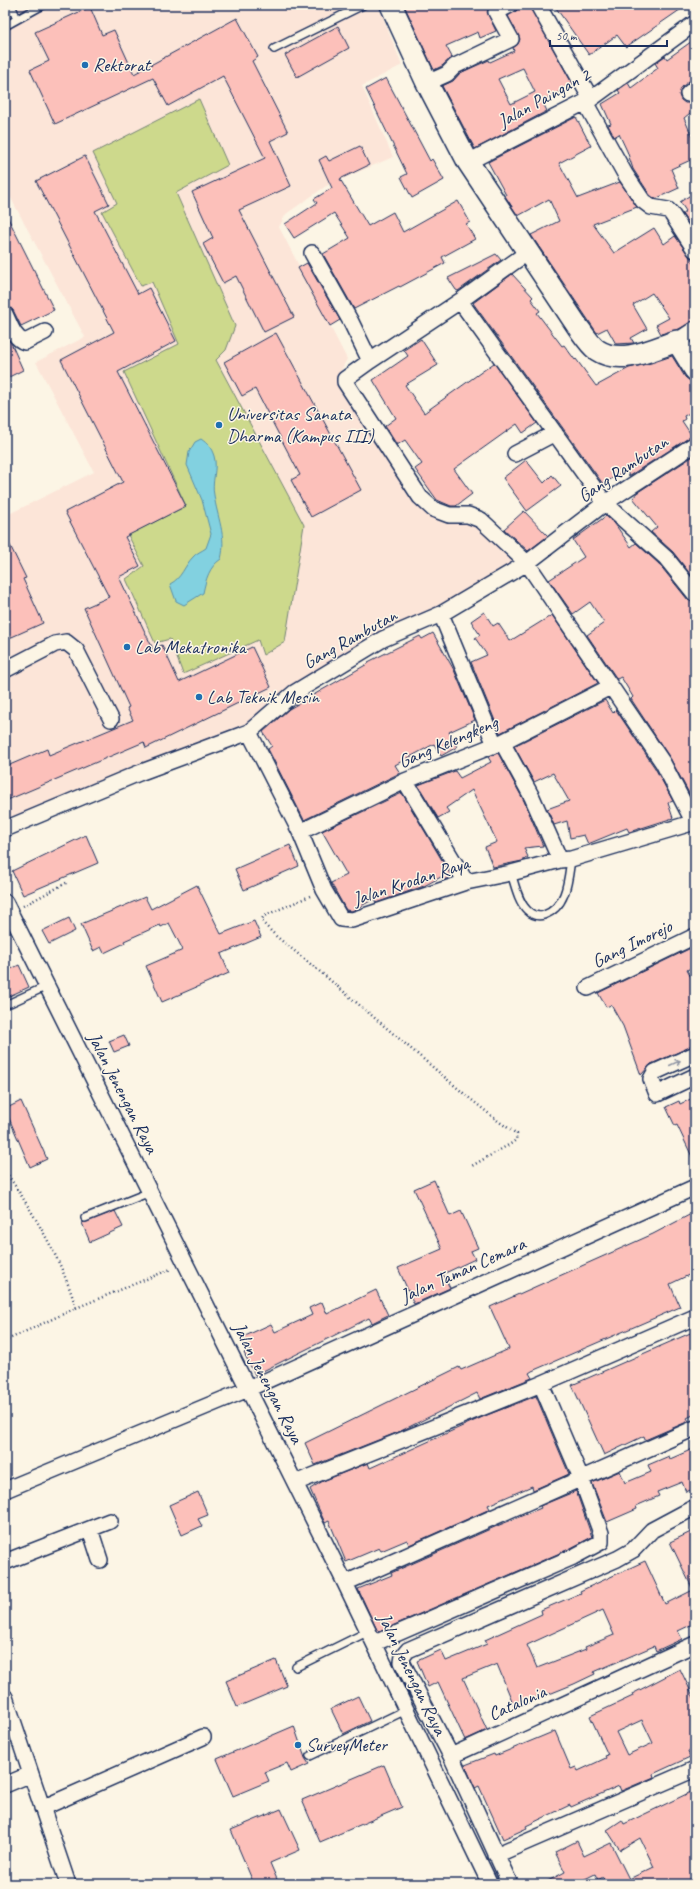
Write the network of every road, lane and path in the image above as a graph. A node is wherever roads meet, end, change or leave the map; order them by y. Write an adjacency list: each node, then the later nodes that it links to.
1 (11, 5): 7 (lane)
2 (43, 5): 7 (lane)
3 (363, 5): 10 (lane)
4 (391, 5): 11 (street)
5 (510, 5): 11 (street)
6 (538, 5): 12 (street)
7 (17, 19): 9 (lane)
8 (695, 23): 12 (street, Jalan Paingan 2)
9 (5, 26)
10 (274, 49)
11 (427, 83): 13 (street)
12 (588, 101): 13 (street, Jalan Paingan 2); 14 (street)
13 (468, 162): 15 (street)
14 (695, 250)
15 (528, 252): 17 (street); 21 (street)
16 (312, 253): 22 (street)
17 (460, 301): 22 (street); 24 (street)
18 (5, 314): 20 (street)
19 (695, 329): 21 (street)
20 (45, 332)
21 (676, 340): 23 (street)
22 (370, 361): 28 (street)
23 (695, 370)
24 (555, 433): 26 (street); 27 (street)
25 (695, 444): 27 (street, Gang Rambutan)
26 (515, 454)
27 (604, 503): 28 (street, Gang Rambutan); 29 (street)
28 (527, 563): 30 (street, Gang Rambutan); 32 (street)
29 (695, 594)
30 (441, 614): 34 (street, Gang Rambutan); 35 (street)
31 (5, 670): 33 (street)
32 (610, 687): 35 (street, Gang Kelengkeng); 37 (street)
33 (111, 719)
34 (249, 732): 38 (street, Gang Rambutan); 39 (street, Jalan Krodan Raya)
35 (498, 744): 36 (street, Gang Kelengkeng); 40 (street)
36 (406, 781): 39 (street, Gang Kelengkeng); 43 (street)
37 (694, 822): 40 (street, Jalan Krodan Raya)
38 (5, 829)
39 (300, 832): 44 (street, Jalan Krodan Raya)
40 (566, 860): 41 (street, Jalan Krodan Raya); 41 (lane)
41 (511, 873): 43 (street, Jalan Krodan Raya)
42 (68, 882): 45 (path)
43 (466, 882): 44 (street, Jalan Krodan Raya)
44 (324, 890): 52 (path)
45 (8, 907): 47 (street, Jalan Jenengan Raya)
46 (695, 936): 48 (street, Gang Imorejo)
47 (47, 986): 49 (lane); 55 (street, Jalan Jenengan Raya)
48 (588, 988)
49 (10, 1003)
50 (695, 1054): 51 (street, one-way to 50)
51 (695, 1076)
52 (470, 1167)
53 (5, 1168): 58 (path)
54 (695, 1187): 62 (street, Jalan Taman Cemara)
55 (150, 1192): 56 (lane); 57 (street, Jalan Jenengan Raya)
56 (85, 1218)
57 (185, 1263): 58 (path); 62 (street, Jalan Jenengan Raya)
58 (76, 1308): 60 (path)
59 (695, 1317): 61 (street)
60 (5, 1341)
61 (541, 1384): 64 (street); 65 (street)
62 (248, 1389): 65 (street, Jalan Jenengan Raya); 66 (street, Jalan Taman Cemara)
63 (695, 1428): 64 (street)
64 (581, 1478): 72 (street); 73 (street)
65 (296, 1483): 72 (street, Jalan Jenengan Raya)
66 (5, 1490)
67 (695, 1507): 80 (street)
68 (110, 1521): 69 (street)
69 (90, 1529): 70 (street); 71 (street)
70 (100, 1560)
71 (5, 1562)
72 (345, 1582): 73 (street, Jalan Jenengan Raya)
73 (372, 1637): 75 (lane); 77 (street, Jalan Jenengan Raya)
74 (695, 1644): 80 (street, Catalonia)
75 (296, 1667)
76 (5, 1697): 82 (street)
77 (406, 1710): 79 (lane); 87 (street, Jalan Jenengan Raya)
78 (203, 1737): 84 (street)
79 (310, 1756)
80 (451, 1756): 85 (street)
81 (695, 1769): 85 (street)
82 (31, 1774): 83 (street); 84 (street)
83 (5, 1786)
84 (42, 1808): 86 (street)
85 (496, 1855): 88 (street)
86 (68, 1884)
87 (490, 1884)
88 (510, 1884)

